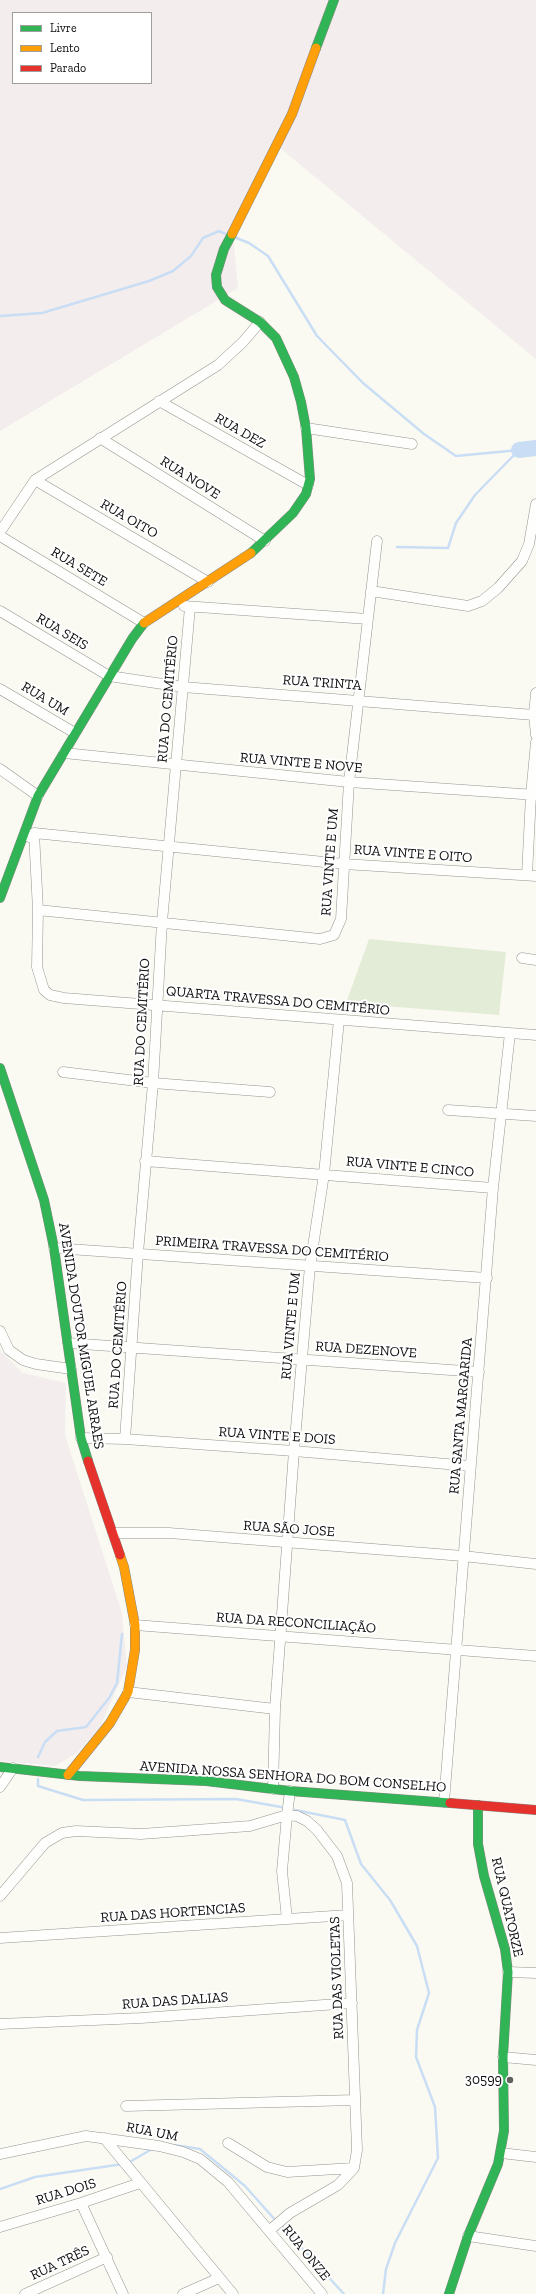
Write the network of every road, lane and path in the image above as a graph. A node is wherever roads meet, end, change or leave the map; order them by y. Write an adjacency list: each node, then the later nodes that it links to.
1 (334, 0): 2 (main road)
2 (260, 322): 3 (street); 4 (main road)
3 (159, 401): 5 (street); 8 (street, RUA DEZ)
4 (306, 428): 6 (street); 8 (main road)
5 (100, 438): 7 (street); 12 (street, RUA NOVE)
6 (412, 444)
7 (35, 480): 10 (street); 14 (street, RUA OITO)
8 (308, 485): 12 (main road)
9 (536, 504): 15 (street)
10 (0, 532)
11 (0, 536): 20 (street, RUA SETE)
12 (265, 541): 14 (main road)
13 (377, 541): 15 (street, RUA VINTE E UM)
14 (208, 582): 16 (main road)
15 (371, 591): 19 (street, RUA VINTE E UM)
16 (173, 605): 17 (street); 20 (main road)
17 (190, 607): 19 (street); 22 (street, RUA DO CEMITÉRIO)
18 (0, 611): 21 (street, RUA SEIS)
19 (368, 619): 25 (street, RUA VINTE E UM)
20 (144, 623): 21 (main road)
21 (109, 676): 22 (street, RUA TRINTA); 27 (main road)
22 (183, 687): 25 (street, RUA TRINTA); 31 (street, RUA DO CEMITÉRIO)
23 (0, 689): 27 (street, RUA UM)
24 (536, 693): 26 (street)
25 (358, 700): 26 (street, RUA TRINTA); 33 (street, RUA VINTE E UM)
26 (534, 715): 28 (street)
27 (75, 733): 30 (main road)
28 (536, 735)
29 (536, 742): 34 (street)
30 (64, 753): 31 (street, RUA VINTE E NOVE); 35 (main road)
31 (177, 765): 33 (street, RUA VINTE E NOVE); 38 (street, RUA DO CEMITÉRIO)
32 (0, 769): 35 (street)
33 (349, 782): 34 (street, RUA VINTE E NOVE); 39 (street, RUA VINTE E UM)
34 (533, 795): 40 (street)
35 (38, 796): 37 (main road)
36 (34, 833): 37 (street); 38 (street, RUA VINTE E OITO); 42 (street, QUARTA TRAVESSA DO CEMITÉRIO)
37 (21, 842): 41 (main road)
38 (170, 845): 39 (street, RUA VINTE E OITO); 43 (street, RUA DO CEMITÉRIO)
39 (344, 864): 40 (street, RUA VINTE E OITO); 43 (street, RUA VINTE E UM)
40 (532, 876)
41 (0, 898)
42 (38, 910): 43 (street, RUA VINTE E UM); 46 (street, QUARTA TRAVESSA DO CEMITÉRIO)
43 (162, 922): 46 (street, RUA DO CEMITÉRIO)
44 (522, 958): 45 (street)
45 (536, 960)
46 (156, 1005): 47 (street, QUARTA TRAVESSA DO CEMITÉRIO); 52 (street, RUA DO CEMITÉRIO)
47 (339, 1020): 48 (street, QUARTA TRAVESSA DO CEMITÉRIO); 58 (street, RUA VINTE E UM)
48 (510, 1033): 49 (street, QUARTA TRAVESSA DO CEMITÉRIO); 55 (street, RUA SANTA MARGARIDA)
49 (536, 1035)
50 (0, 1068): 60 (main road, AVENIDA DOUTOR MIGUEL ARRAES)
51 (63, 1072): 52 (street)
52 (153, 1083): 53 (street); 57 (street, RUA DO CEMITÉRIO)
53 (270, 1092)
54 (448, 1110): 55 (street)
55 (500, 1114): 56 (street); 59 (street, RUA SANTA MARGARIDA)
56 (536, 1116)
57 (145, 1161): 58 (street, RUA VINTE E CINCO); 61 (street, RUA DO CEMITÉRIO)
58 (324, 1174): 59 (street, RUA VINTE E CINCO); 62 (street, RUA VINTE E UM)
59 (493, 1188): 63 (street, RUA SANTA MARGARIDA)
60 (54, 1248): 61 (street, PRIMEIRA TRAVESSA DO CEMITÉRIO); 65 (main road, AVENIDA DOUTOR MIGUEL ARRAES)
61 (138, 1253): 62 (street, PRIMEIRA TRAVESSA DO CEMITÉRIO); 66 (street, RUA DO CEMITÉRIO)
62 (310, 1266): 63 (street, PRIMEIRA TRAVESSA DO CEMITÉRIO); 67 (street, RUA VINTE E UM)
63 (487, 1278): 69 (street, RUA SANTA MARGARIDA)
64 (0, 1335): 68 (street)
65 (68, 1343): 66 (street, RUA DEZENOVE); 68 (main road, AVENIDA DOUTOR MIGUEL ARRAES)
66 (131, 1347): 67 (street, RUA DEZENOVE); 71 (street, RUA DO CEMITÉRIO)
67 (302, 1360): 69 (street, RUA DEZENOVE); 72 (street, RUA VINTE E UM)
68 (72, 1369): 70 (main road, AVENIDA DOUTOR MIGUEL ARRAES)
69 (479, 1372): 73 (street, RUA SANTA MARGARIDA)
70 (81, 1438): 71 (street, RUA VINTE E DOIS); 74 (main road, AVENIDA DOUTOR MIGUEL ARRAES)
71 (125, 1439): 72 (street, RUA VINTE E DOIS)
72 (294, 1451): 73 (street, RUA VINTE E DOIS); 75 (street, RUA VINTE E UM)
73 (470, 1466): 76 (street, RUA SANTA MARGARIDA)
74 (113, 1533): 75 (street, RUA SÃO JOSE); 78 (main road, AVENIDA DOUTOR MIGUEL ARRAES)
75 (286, 1544): 76 (street, RUA SÃO JOSE); 79 (street, RUA VINTE E UM)
76 (462, 1556): 77 (street, RUA SÃO JOSE); 80 (street, RUA SANTA MARGARIDA)
77 (536, 1564)
78 (135, 1625): 79 (street, RUA DA RECONCILIAÇÃO); 82 (main road, AVENIDA DOUTOR MIGUEL ARRAES)
79 (281, 1636): 80 (street, RUA DA RECONCILIAÇÃO); 83 (street, RUA VINTE E UM)
80 (455, 1649): 81 (street, RUA DA RECONCILIAÇÃO); 90 (street, RUA SANTA MARGARIDA)
81 (536, 1656)
82 (128, 1692): 83 (street); 86 (main road, AVENIDA DOUTOR MIGUEL ARRAES)
83 (275, 1709): 88 (street, RUA VINTE E UM)
84 (0, 1767): 85 (main road, AVENIDA NOSSA SENHORA DO BOM CONSELHO)
85 (13, 1768): 86 (main road, AVENIDA NOSSA SENHORA DO BOM CONSELHO); 87 (street)
86 (68, 1774): 88 (main road, AVENIDA NOSSA SENHORA DO BOM CONSELHO)
87 (0, 1787)
88 (273, 1789): 89 (main road, AVENIDA NOSSA SENHORA DO BOM CONSELHO)
89 (290, 1791): 90 (main road, AVENIDA NOSSA SENHORA DO BOM CONSELHO); 94 (street)
90 (444, 1802): 91 (main road, AVENIDA NOSSA SENHORA DO BOM CONSELHO)
91 (478, 1805): 92 (main road, AVENIDA NOSSA SENHORA DO BOM CONSELHO); 100 (main road, RUA QUATORZE)
92 (504, 1808): 93 (main road, AVENIDA NOSSA SENHORA DO BOM CONSELHO); 95 (street)
93 (536, 1810)
94 (287, 1815): 96 (street); 97 (street, RUA DAS VIOLETAS); 98 (street)
95 (536, 1818)
96 (0, 1896)
97 (348, 1915): 98 (street, RUA DAS HORTENCIAS); 102 (street, RUA DAS VIOLETAS)
98 (287, 1919): 99 (street, RUA DAS HORTENCIAS)
99 (0, 1938)
100 (508, 1972): 101 (street); 104 (main road, RUA QUATORZE)
101 (536, 1974)
102 (352, 2003): 103 (street, RUA DAS DALIAS); 106 (street, RUA DAS VIOLETAS)
103 (0, 2024)
104 (503, 2057): 105 (street); 110 (main road, RUA QUATORZE)
105 (536, 2060)
106 (355, 2100): 107 (street, RUA UM); 113 (street, RUA DAS VIOLETAS)
107 (126, 2106)
108 (104, 2138): 111 (street, RUA UM); 114 (street); 117 (street, RUA UM)
109 (228, 2143): 113 (street)
110 (501, 2153): 112 (street); 118 (main road, RUA QUATORZE)
111 (0, 2154)
112 (536, 2156)
113 (354, 2168): 117 (street)
114 (140, 2183): 115 (street, RUA DOIS); 121 (street)
115 (81, 2203): 116 (street, RUA DOIS); 120 (street)
116 (0, 2227)
117 (270, 2230): 126 (street, RUA ONZE)
118 (468, 2236): 119 (street); 127 (main road, RUA QUATORZE)
119 (536, 2246)
120 (107, 2257): 122 (street, RUA TRÊS); 123 (street)
121 (219, 2278): 124 (street); 125 (street)
122 (26, 2294)
123 (123, 2294)
124 (183, 2294)
125 (233, 2294)
126 (322, 2294)
127 (449, 2294)

